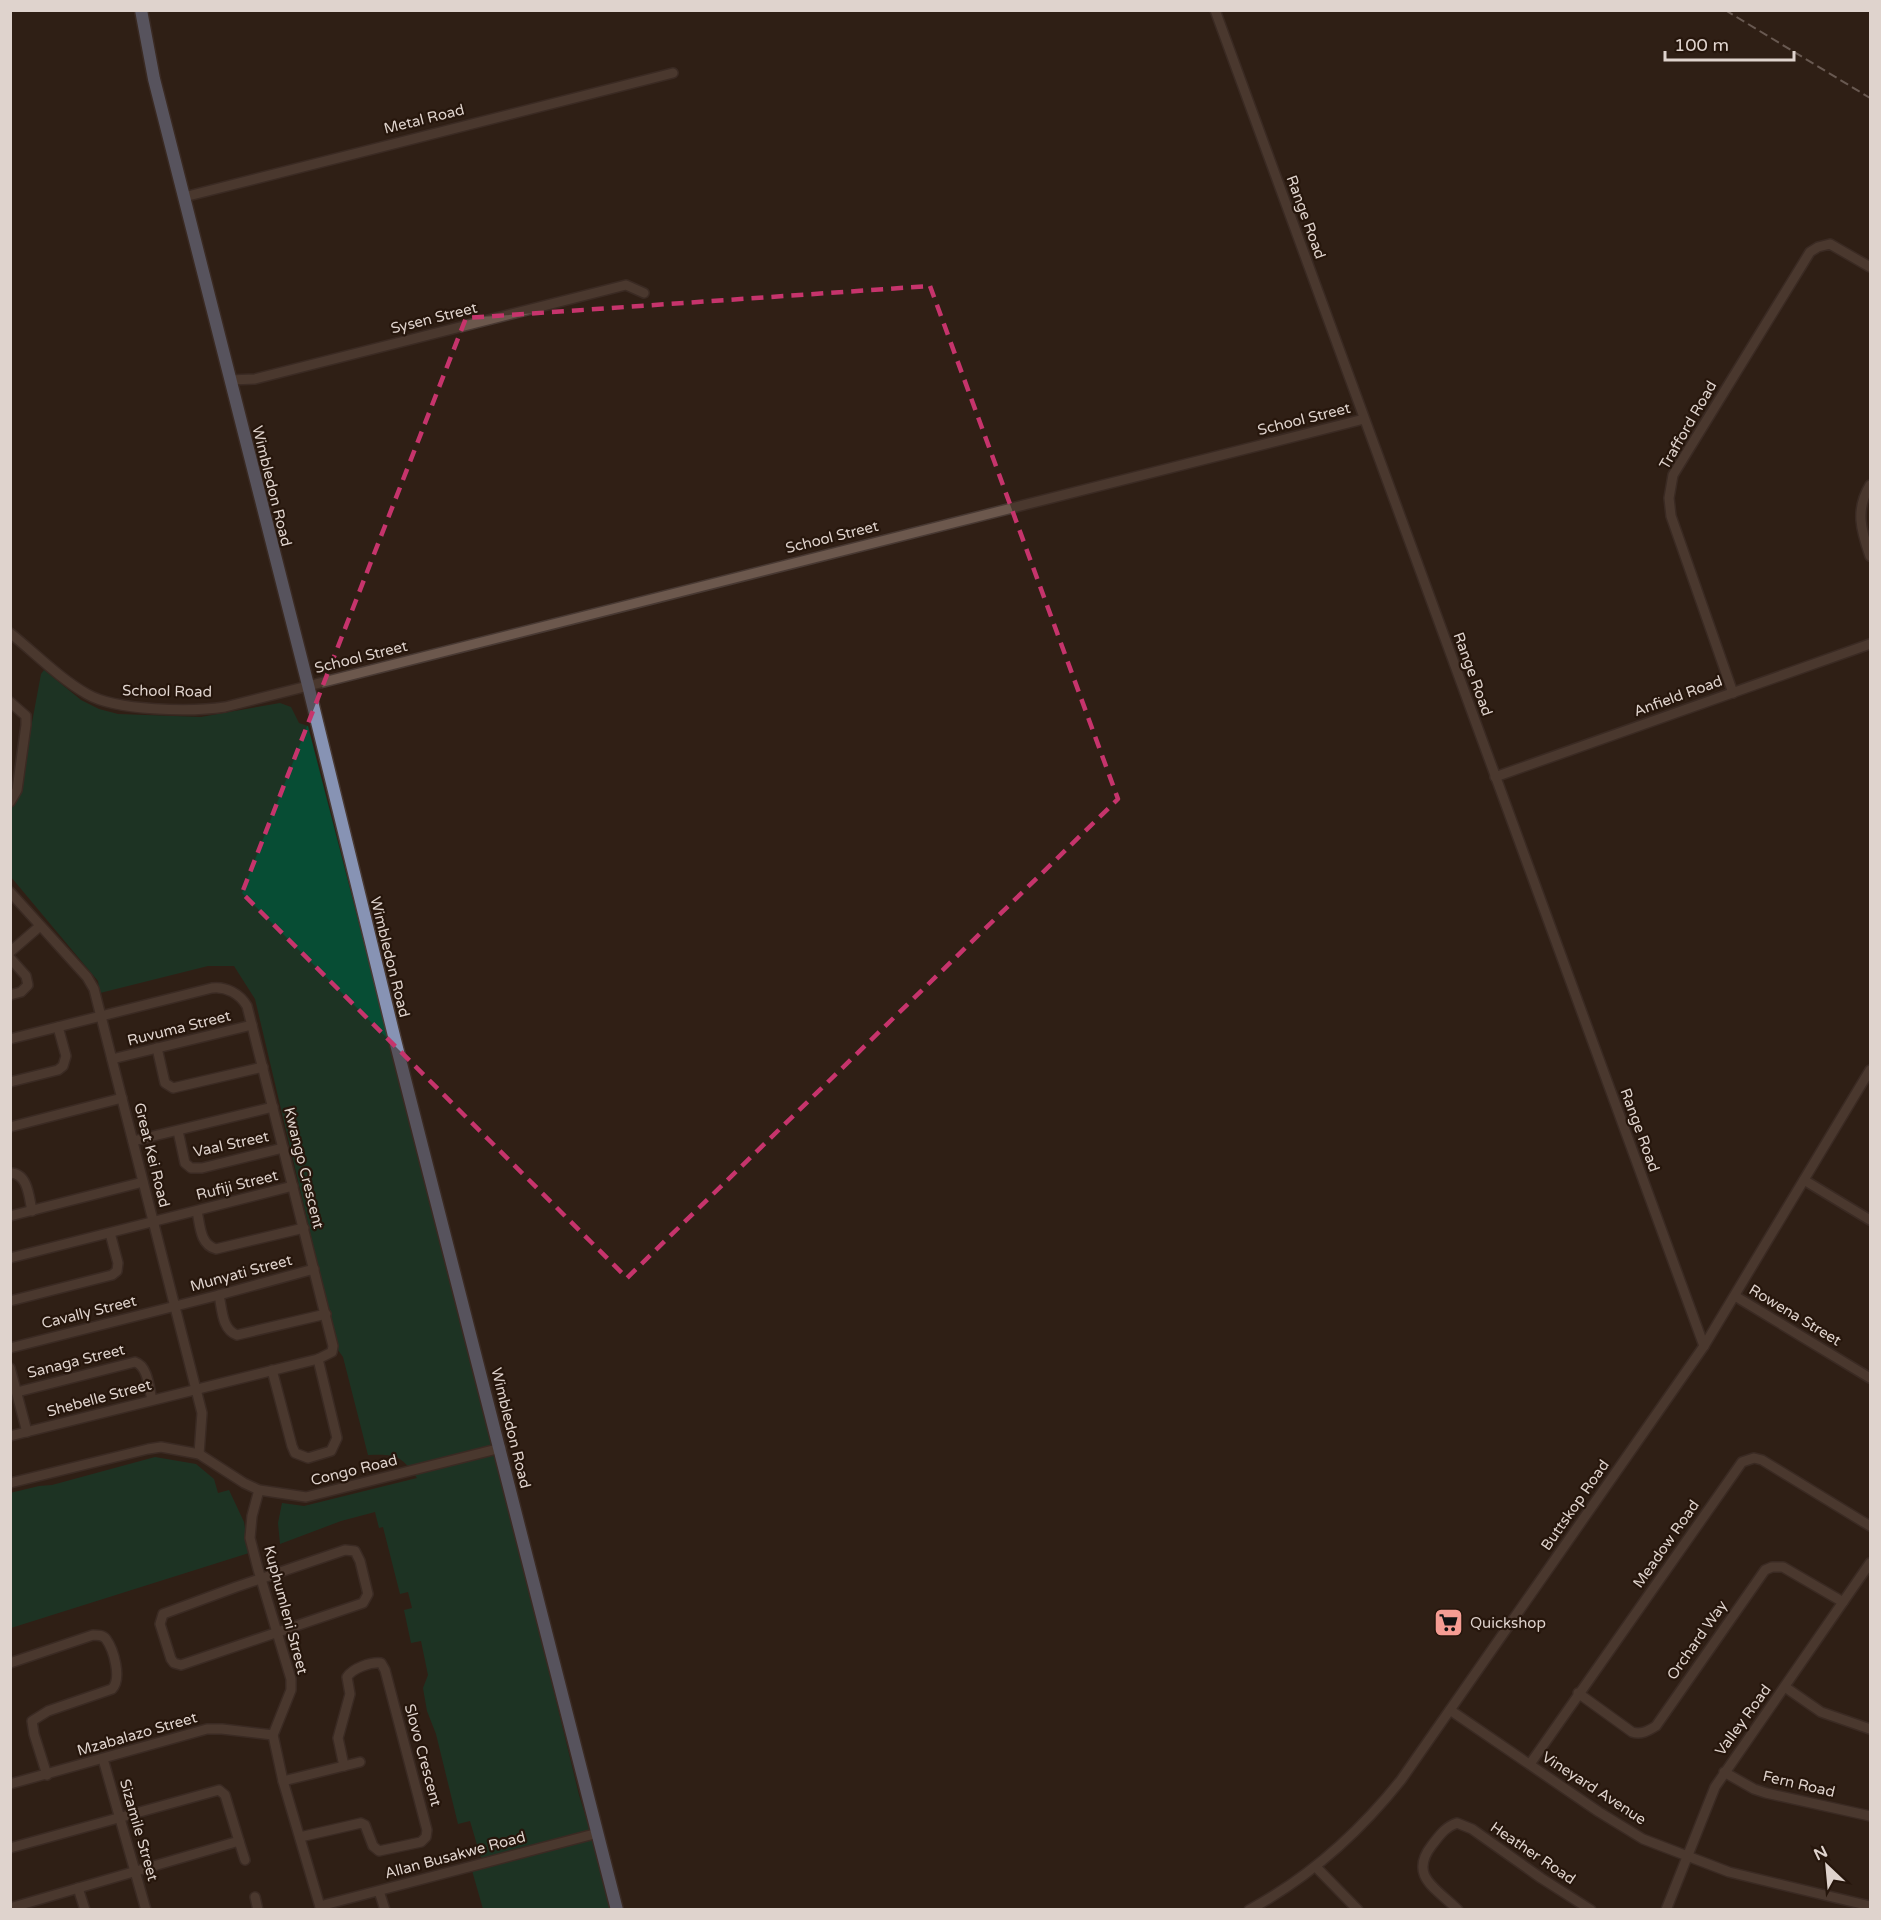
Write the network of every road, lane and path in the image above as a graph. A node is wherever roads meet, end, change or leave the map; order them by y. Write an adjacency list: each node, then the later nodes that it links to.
1 (141, 10): 4 (main road, Wimbledon Road)
2 (1215, 10): 8 (street, Range Road)
3 (673, 73): 4 (street, Metal Road)
4 (183, 196): 7 (main road, Wimbledon Road)
5 (1870, 267): 14 (street, Trafford Road)
6 (644, 293): 7 (street, Sysen Street)
7 (230, 380): 13 (main road, Wimbledon Road)
8 (1364, 419): 13 (street, School Street); 16 (street, Range Road)
9 (1870, 484): 10 (street)
10 (1870, 556)
11 (10, 633): 13 (street, School Road)
12 (1870, 644): 14 (street, Anfield Road)
13 (308, 685): 67 (main road, Wimbledon Road)
14 (1733, 693): 16 (street, Anfield Road)
15 (10, 702): 17 (street)
16 (1495, 777): 56 (street, Range Road)
17 (10, 802)
18 (10, 892): 19 (street, Great Kei Road)
19 (40, 926): 20 (street); 23 (street, Great Kei Road)
20 (10, 952)
21 (10, 958): 22 (street)
22 (10, 995)
23 (101, 1016): 24 (street, Kwango Crescent); 25 (street, Kwango Crescent); 28 (street, Great Kei Road)
24 (252, 1025): 27 (street, Ruvuma Street); 29 (street, Kwango Crescent)
25 (58, 1027): 26 (street, Kwango Crescent); 31 (street)
26 (10, 1039)
27 (157, 1048): 28 (street, Ruvuma Street); 29 (street)
28 (112, 1059): 32 (street, Great Kei Road)
29 (263, 1067): 33 (street, Kwango Crescent)
30 (1870, 1070): 39 (street, Buttskop Road)
31 (10, 1082)
32 (122, 1098): 34 (street); 36 (street, Great Kei Road)
33 (273, 1107): 35 (street); 37 (street, Kwango Crescent)
34 (10, 1127)
35 (178, 1131): 36 (street); 37 (street, Vaal Street)
36 (133, 1141): 40 (street, Great Kei Road)
37 (283, 1148): 41 (street, Kwango Crescent)
38 (10, 1173): 42 (street)
39 (1804, 1180): 45 (street); 52 (street, Buttskop Road)
40 (144, 1182): 42 (street); 46 (street, Great Kei Road)
41 (293, 1186): 43 (street, Rufiji Street); 47 (street, Kwango Crescent)
42 (32, 1211): 44 (street)
43 (197, 1211): 46 (street, Rufiji Street); 47 (street)
44 (10, 1216)
45 (1870, 1220)
46 (154, 1222): 48 (street, Rufiji Street); 54 (street, Great Kei Road)
47 (304, 1228): 50 (street, Kwango Crescent)
48 (110, 1233): 49 (street, Rufiji Street); 53 (street)
49 (10, 1258)
50 (314, 1269): 51 (street, Munyati Street); 55 (street, Kwango Crescent)
51 (219, 1295): 54 (street, Munyati Street); 55 (street)
52 (1735, 1296): 56 (street, Buttskop Road); 61 (street, Rowena Street)
53 (10, 1301)
54 (175, 1306): 57 (street, Cavally Street); 62 (street, Great Kei Road)
55 (326, 1314): 58 (street, Kwango Crescent)
56 (1704, 1346): 79 (street, Buttskop Road)
57 (10, 1348)
58 (318, 1359): 60 (street); 60 (street)
59 (10, 1368): 63 (street)
60 (272, 1370): 62 (street)
61 (1870, 1378)
62 (196, 1388): 64 (street, Shebelle Street); 68 (street, Great Kei Road)
63 (17, 1392): 64 (street, Sanaga Street); 65 (street)
64 (152, 1400): 65 (street, Shebelle Street)
65 (27, 1432): 66 (street, Shebelle Street)
66 (10, 1436)
67 (501, 1448): 70 (street, Congo Road); 92 (main road, Wimbledon Road)
68 (199, 1454): 69 (street, Congo Road); 70 (street, Congo Road)
69 (10, 1483)
70 (259, 1490): 73 (street, Kuphumleni Street)
71 (1870, 1526): 78 (street, Meadow Road)
72 (1870, 1563): 74 (street, Valley Road)
73 (261, 1578): 75 (street, Kuphumleni Street); 75 (street); 75 (street)
74 (1844, 1602): 77 (street, Valley Road); 78 (street, Orchard Way)
75 (278, 1633): 81 (street, Kuphumleni Street)
76 (10, 1663): 87 (street)
77 (1785, 1687): 80 (street); 86 (street, Valley Road)
78 (1578, 1693): 84 (street, Meadow Road)
79 (1450, 1710): 84 (street, Vineyard Avenue); 98 (street, Buttskop Road)
80 (1870, 1729)
81 (273, 1736): 82 (street, Mzabalazo Street); 88 (street)
82 (103, 1759): 87 (street, Mzabalazo Street); 91 (street, Sizamile Street)
83 (360, 1762): 85 (street)
84 (1530, 1764): 96 (street, Vineyard Avenue)
85 (344, 1766): 88 (street); 93 (street, Slovo Crescent)
86 (1724, 1772): 90 (street, Fern Road); 96 (street, Valley Road)
87 (47, 1775): 89 (street, Mzabalazo Street)
88 (283, 1781): 93 (street)
89 (10, 1784)
90 (1870, 1816)
91 (120, 1817): 94 (street); 95 (street); 99 (street, Sizamile Street)
92 (598, 1833): 101 (street, Allan Busakwe Road); 111 (main road, Wimbledon Road)
93 (300, 1837): 106 (street)
94 (239, 1841): 97 (street); 99 (street)
95 (10, 1848)
96 (1687, 1857): 103 (street, Vineyard Avenue); 116 (street, Valley Road)
97 (245, 1860)
98 (1316, 1867): 112 (street, Buttskop Road); 113 (street)
99 (135, 1871): 100 (street); 108 (street, Sizamile Street)
100 (78, 1888): 104 (street); 107 (street)
101 (379, 1891): 106 (street, Allan Busakwe Road); 110 (street)
102 (255, 1897): 109 (street)
103 (1866, 1906)
104 (25, 1907): 105 (street)
105 (10, 1908)
106 (320, 1908)
107 (85, 1910)
108 (147, 1910)
109 (258, 1910)
110 (385, 1910)
111 (617, 1910)
112 (1249, 1910)
113 (1358, 1910)
114 (1458, 1910): 115 (street, Heather Road)
115 (1591, 1910)
116 (1666, 1910)

